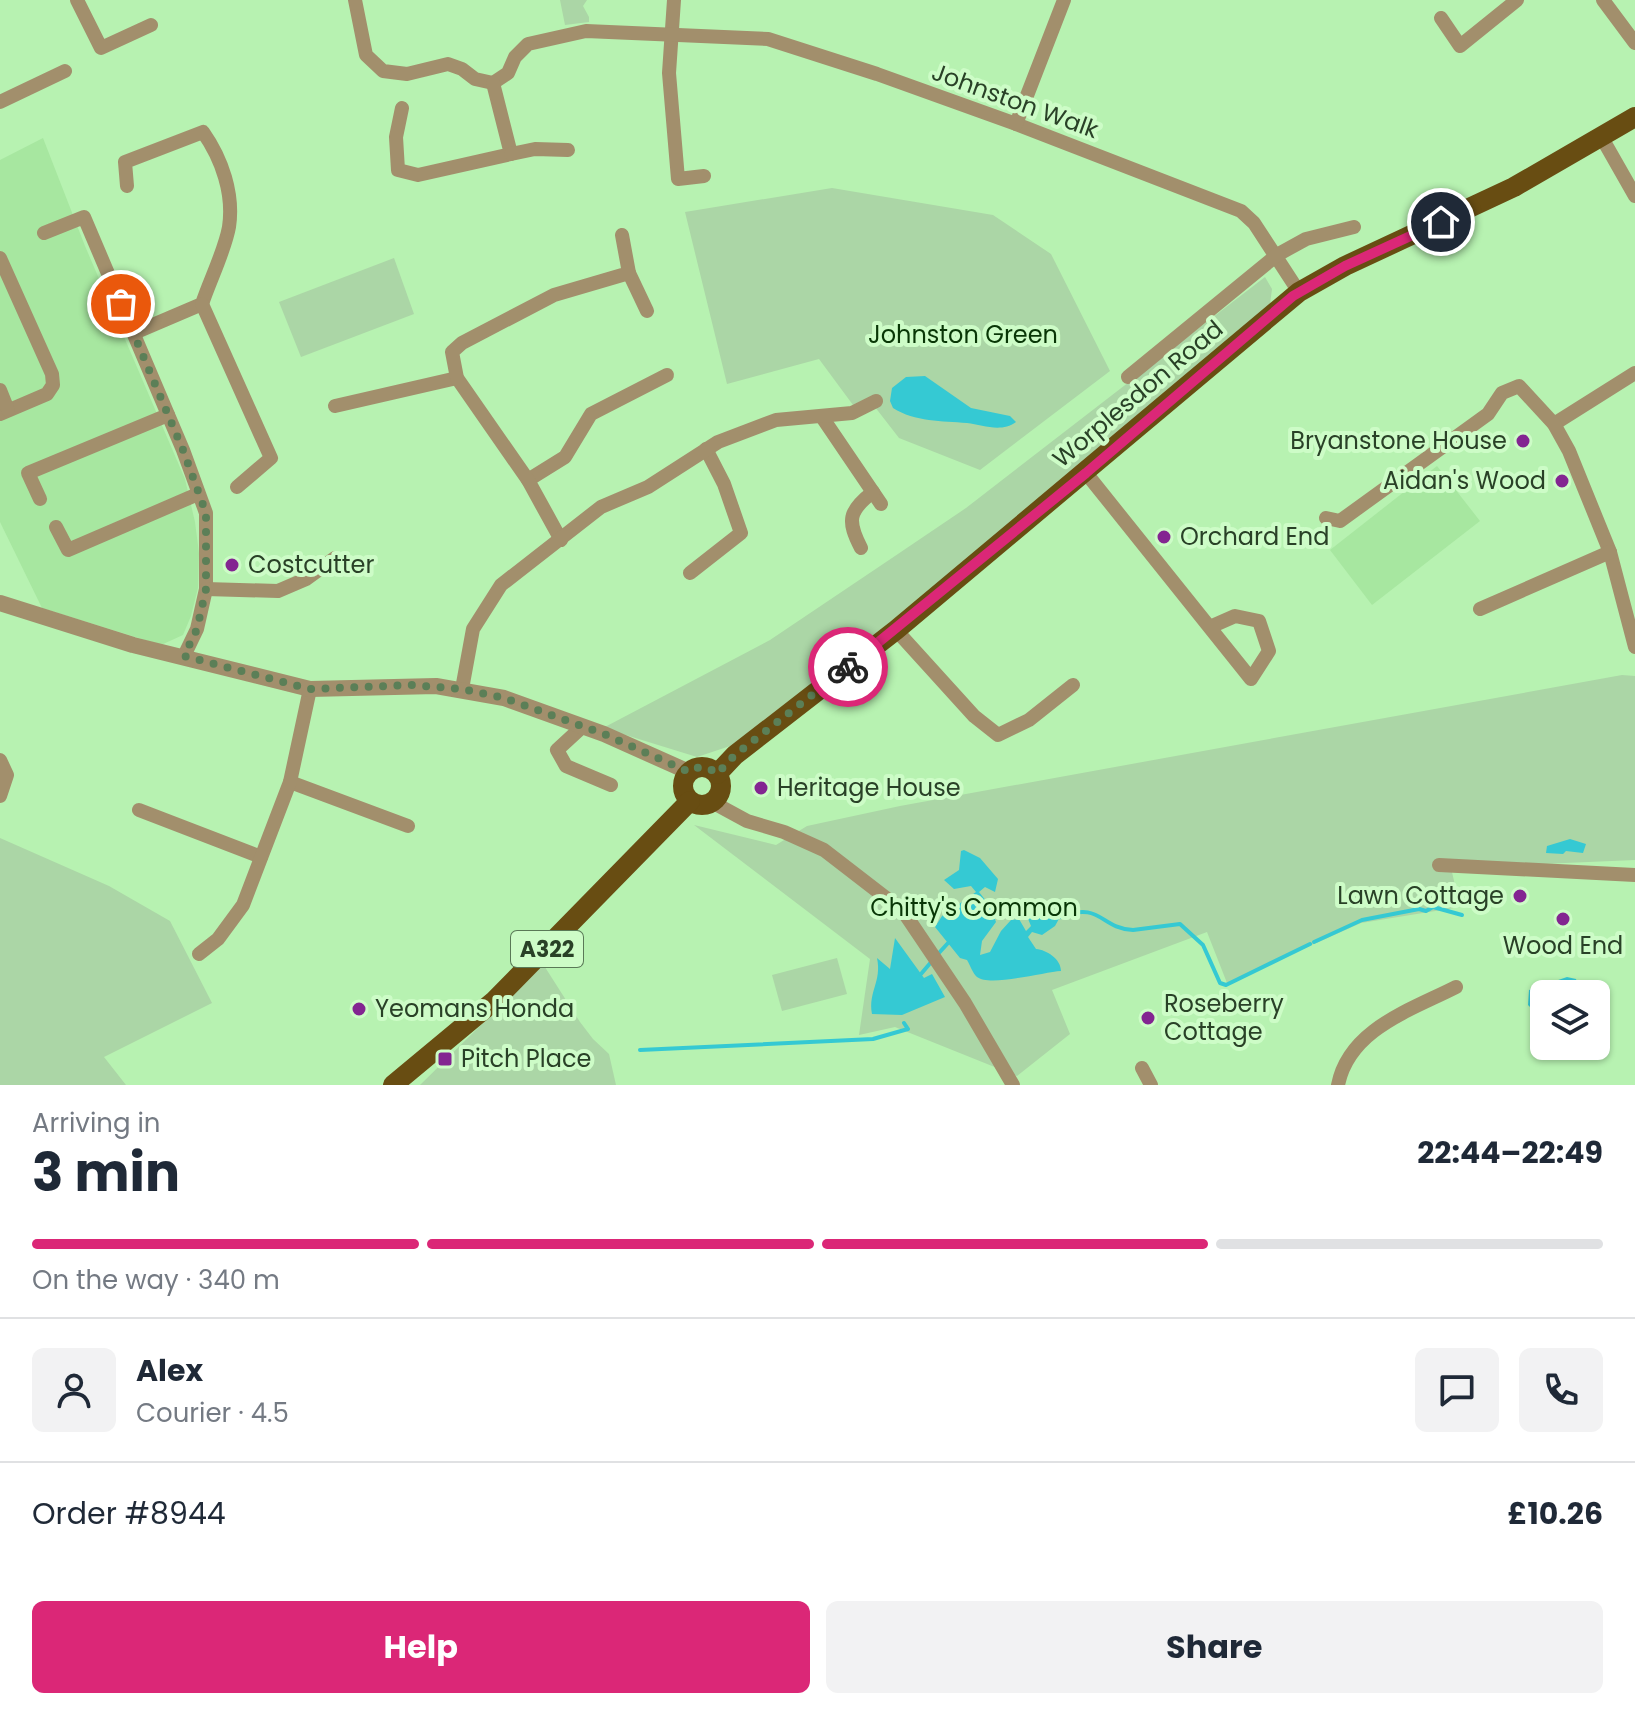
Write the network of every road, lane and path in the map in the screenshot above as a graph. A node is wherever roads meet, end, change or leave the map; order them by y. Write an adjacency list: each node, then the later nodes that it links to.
1 (77, 0): 8 (street)
2 (355, 0): 12 (street)
3 (674, 0): 9 (street)
4 (1064, 0): 16 (street)
5 (1517, 0): 7 (street)
6 (1603, 0): 10 (street)
7 (1441, 18)
8 (151, 25)
9 (671, 36): 12 (street, Johnston Walk); 16 (street, Johnston Walk); 20 (street)
10 (1635, 43)
11 (65, 71): 13 (street)
12 (493, 83): 19 (street)
13 (0, 102)
14 (402, 108): 19 (street)
15 (1635, 117): 17 (main road, Worplesdon Road)
16 (1016, 124): 26 (street, Johnston Walk)
17 (1602, 138): 22 (street); 29 (main road, Worplesdon Road)
18 (568, 150): 19 (street)
19 (511, 154)
20 (704, 176)
21 (127, 186): 30 (street)
22 (1635, 196)
23 (1354, 227): 26 (street)
24 (44, 233): 32 (street)
25 (622, 235): 28 (street)
26 (1277, 255): 29 (street, Johnston Walk); 35 (street)
27 (0, 258): 40 (street)
28 (629, 273): 31 (street); 36 (street)
29 (1299, 292): 45 (main road, Worplesdon Road)
30 (202, 304): 32 (street); 47 (street)
31 (647, 311)
32 (134, 333): 41 (street)
33 (1635, 373): 43 (street)
34 (667, 375): 46 (street)
35 (1128, 377)
36 (457, 378): 39 (street); 46 (street)
37 (0, 390): 40 (street)
38 (876, 401): 42 (street)
39 (335, 406)
40 (4, 412)
41 (168, 415): 48 (street); 49 (street)
42 (822, 417): 44 (street); 53 (street)
43 (1554, 424): 50 (street); 54 (street)
44 (706, 449): 52 (street); 56 (street)
45 (1086, 473): 61 (street); 62 (main road, Worplesdon Road)
46 (528, 480): 52 (street)
47 (237, 487)
48 (198, 494): 51 (street); 57 (street)
49 (40, 499)
50 (1326, 518)
51 (56, 527)
52 (561, 540): 67 (street)
53 (861, 548)
54 (1610, 552): 58 (street); 60 (street)
55 (335, 558): 57 (street)
56 (690, 573)
57 (206, 589): 64 (street)
58 (1629, 598): 63 (street)
59 (0, 603): 64 (street)
60 (1480, 609)
61 (1210, 627): 61 (street)
62 (896, 630): 65 (street); 71 (main road, Worplesdon Road)
63 (1635, 647)
64 (184, 656): 66 (street)
65 (1073, 685)
66 (310, 689): 67 (street); 72 (street)
67 (462, 689): 68 (street)
68 (582, 727): 70 (street); 73 (street)
69 (0, 760): 74 (street)
70 (689, 772): 71 (main road); 75 (main road)
71 (717, 774): 76 (main road)
72 (290, 782): 78 (street); 79 (street)
73 (611, 785)
74 (0, 796)
75 (690, 801): 76 (main road); 85 (main road, A322)
76 (712, 802): 86 (street)
77 (139, 810): 79 (street)
78 (408, 826)
79 (261, 857): 82 (street)
80 (1439, 865): 81 (street)
81 (1635, 875)
82 (199, 954)
83 (1456, 987): 88 (street)
84 (1142, 1068): 87 (street)
85 (393, 1085)
86 (1013, 1085)
87 (1151, 1085)
88 (1338, 1085)

